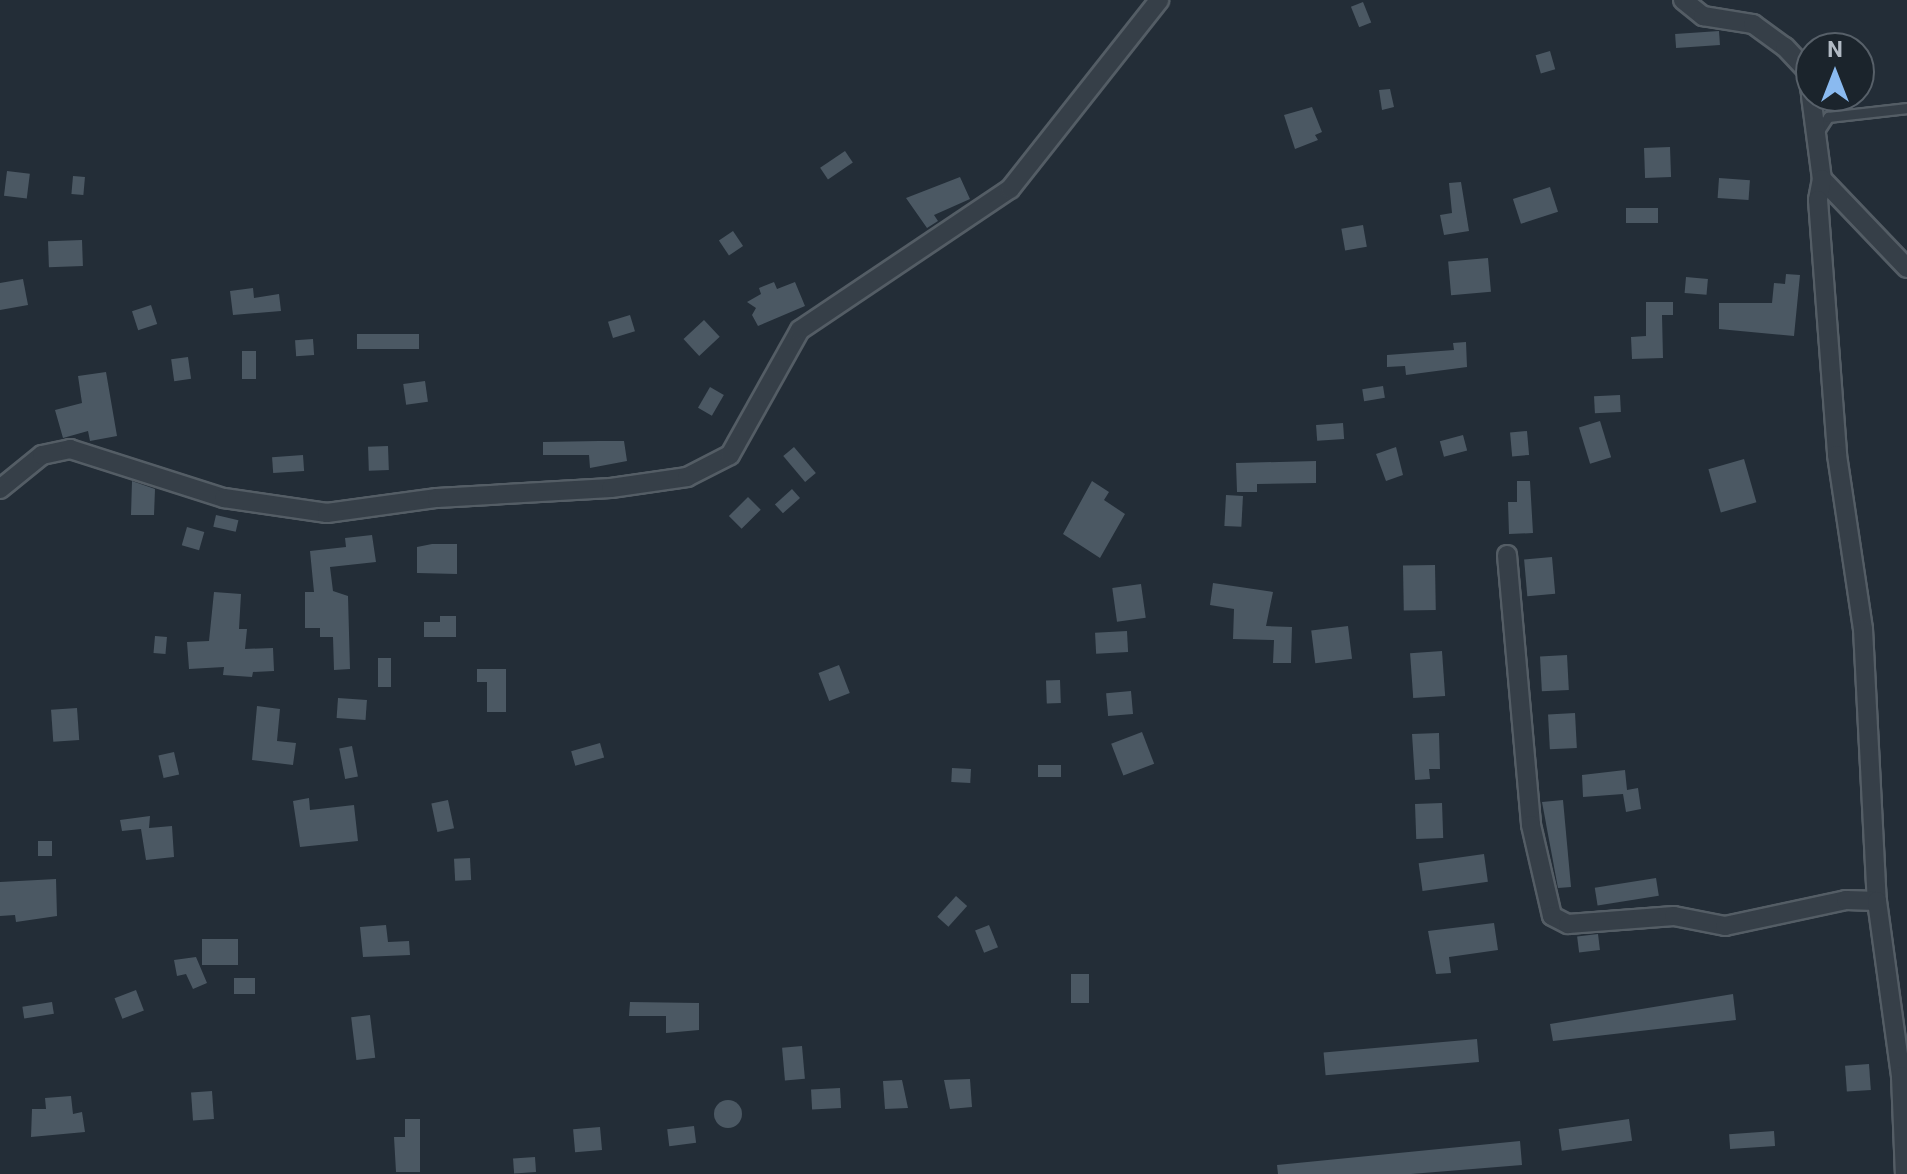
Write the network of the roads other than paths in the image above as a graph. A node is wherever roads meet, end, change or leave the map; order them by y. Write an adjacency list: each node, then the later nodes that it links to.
1 (1159, 0): 9 (street)
2 (1683, 0): 3 (street)
3 (1795, 58)
4 (1907, 108): 6 (lane)
5 (1813, 112): 6 (street)
6 (1816, 142): 7 (street)
7 (1822, 179): 8 (street); 11 (street)
8 (1907, 268)
9 (0, 489)
10 (1507, 555): 11 (street)
11 (1877, 901): 12 (street)
12 (1905, 1174)

